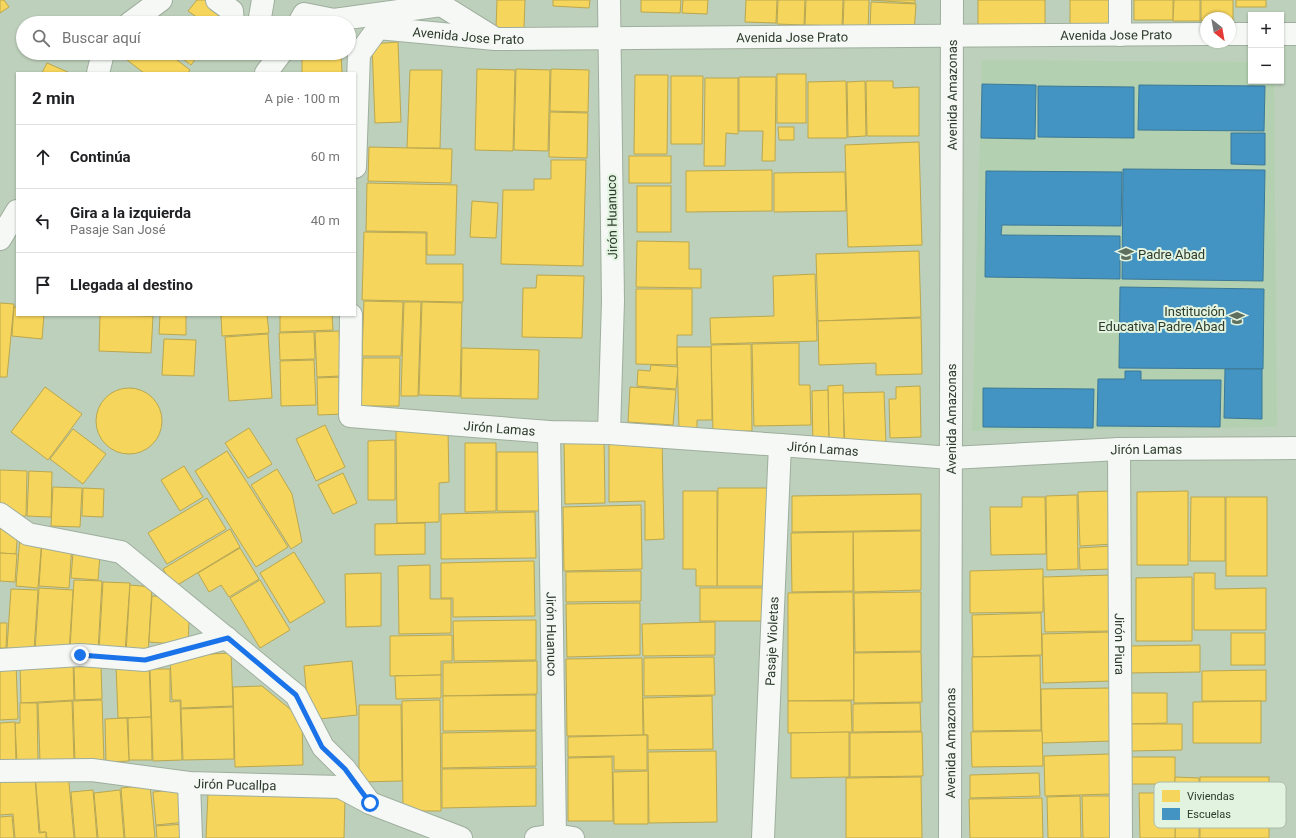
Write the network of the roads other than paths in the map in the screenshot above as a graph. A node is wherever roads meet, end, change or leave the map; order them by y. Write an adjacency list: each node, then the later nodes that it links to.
1 (161, 0): 7 (street)
2 (217, 0): 8 (street)
3 (265, 0): 9 (street); 10 (street)
4 (609, 0): 22 (street, Jirón Huanuco)
5 (952, 0): 20 (street, Avenida Amazonas)
6 (1120, 0): 19 (street)
7 (139, 16)
8 (232, 16)
9 (261, 16)
10 (266, 16)
11 (303, 16): 12 (street)
12 (314, 16)
13 (356, 17): 21 (street)
14 (1200, 34): 19 (street, Avenida Jose Prato)
15 (1236, 34): 16 (street)
16 (1248, 34)
17 (1284, 34): 18 (street)
18 (1296, 34)
19 (1120, 35): 20 (street, Avenida Jose Prato)
20 (952, 36): 22 (street, Avenida Jose Prato); 38 (street, Avenida Amazonas)
21 (495, 38): 22 (street, Avenida Jose Prato); 29 (street, Avenida Jose Prato)
22 (609, 38): 34 (street, Jirón Huanuco)
23 (101, 60): 26 (street)
24 (265, 60): 27 (street)
25 (275, 60): 28 (street)
26 (98, 72)
27 (265, 72)
28 (266, 72)
29 (356, 139)
30 (16, 213): 31 (street)
31 (0, 239)
32 (351, 316): 33 (street, Jirón Lamas)
33 (549, 432): 34 (street, Jirón Lamas); 45 (street, Jirón Huanuco)
34 (609, 434): 35 (street, Jirón Lamas)
35 (780, 445): 38 (street, Jirón Lamas); 48 (street, Pasaje Violetas)
36 (1296, 448): 37 (street, Jirón Lamas)
37 (1119, 449): 38 (street, Jirón Lamas); 50 (street, Jirón Piura)
38 (951, 458): 49 (street, Avenida Amazonas)
39 (0, 514): 40 (street)
40 (228, 638): 41 (street); 44 (street)
41 (0, 660)
42 (0, 771): 43 (street, Jirón Pucallpa)
43 (189, 783): 44 (street, Jirón Pucallpa); 46 (street)
44 (370, 803): 47 (street, Jirón Pucallpa)
45 (555, 837)
46 (191, 838)
47 (461, 838)
48 (763, 838)
49 (950, 838)
50 (1121, 838)

